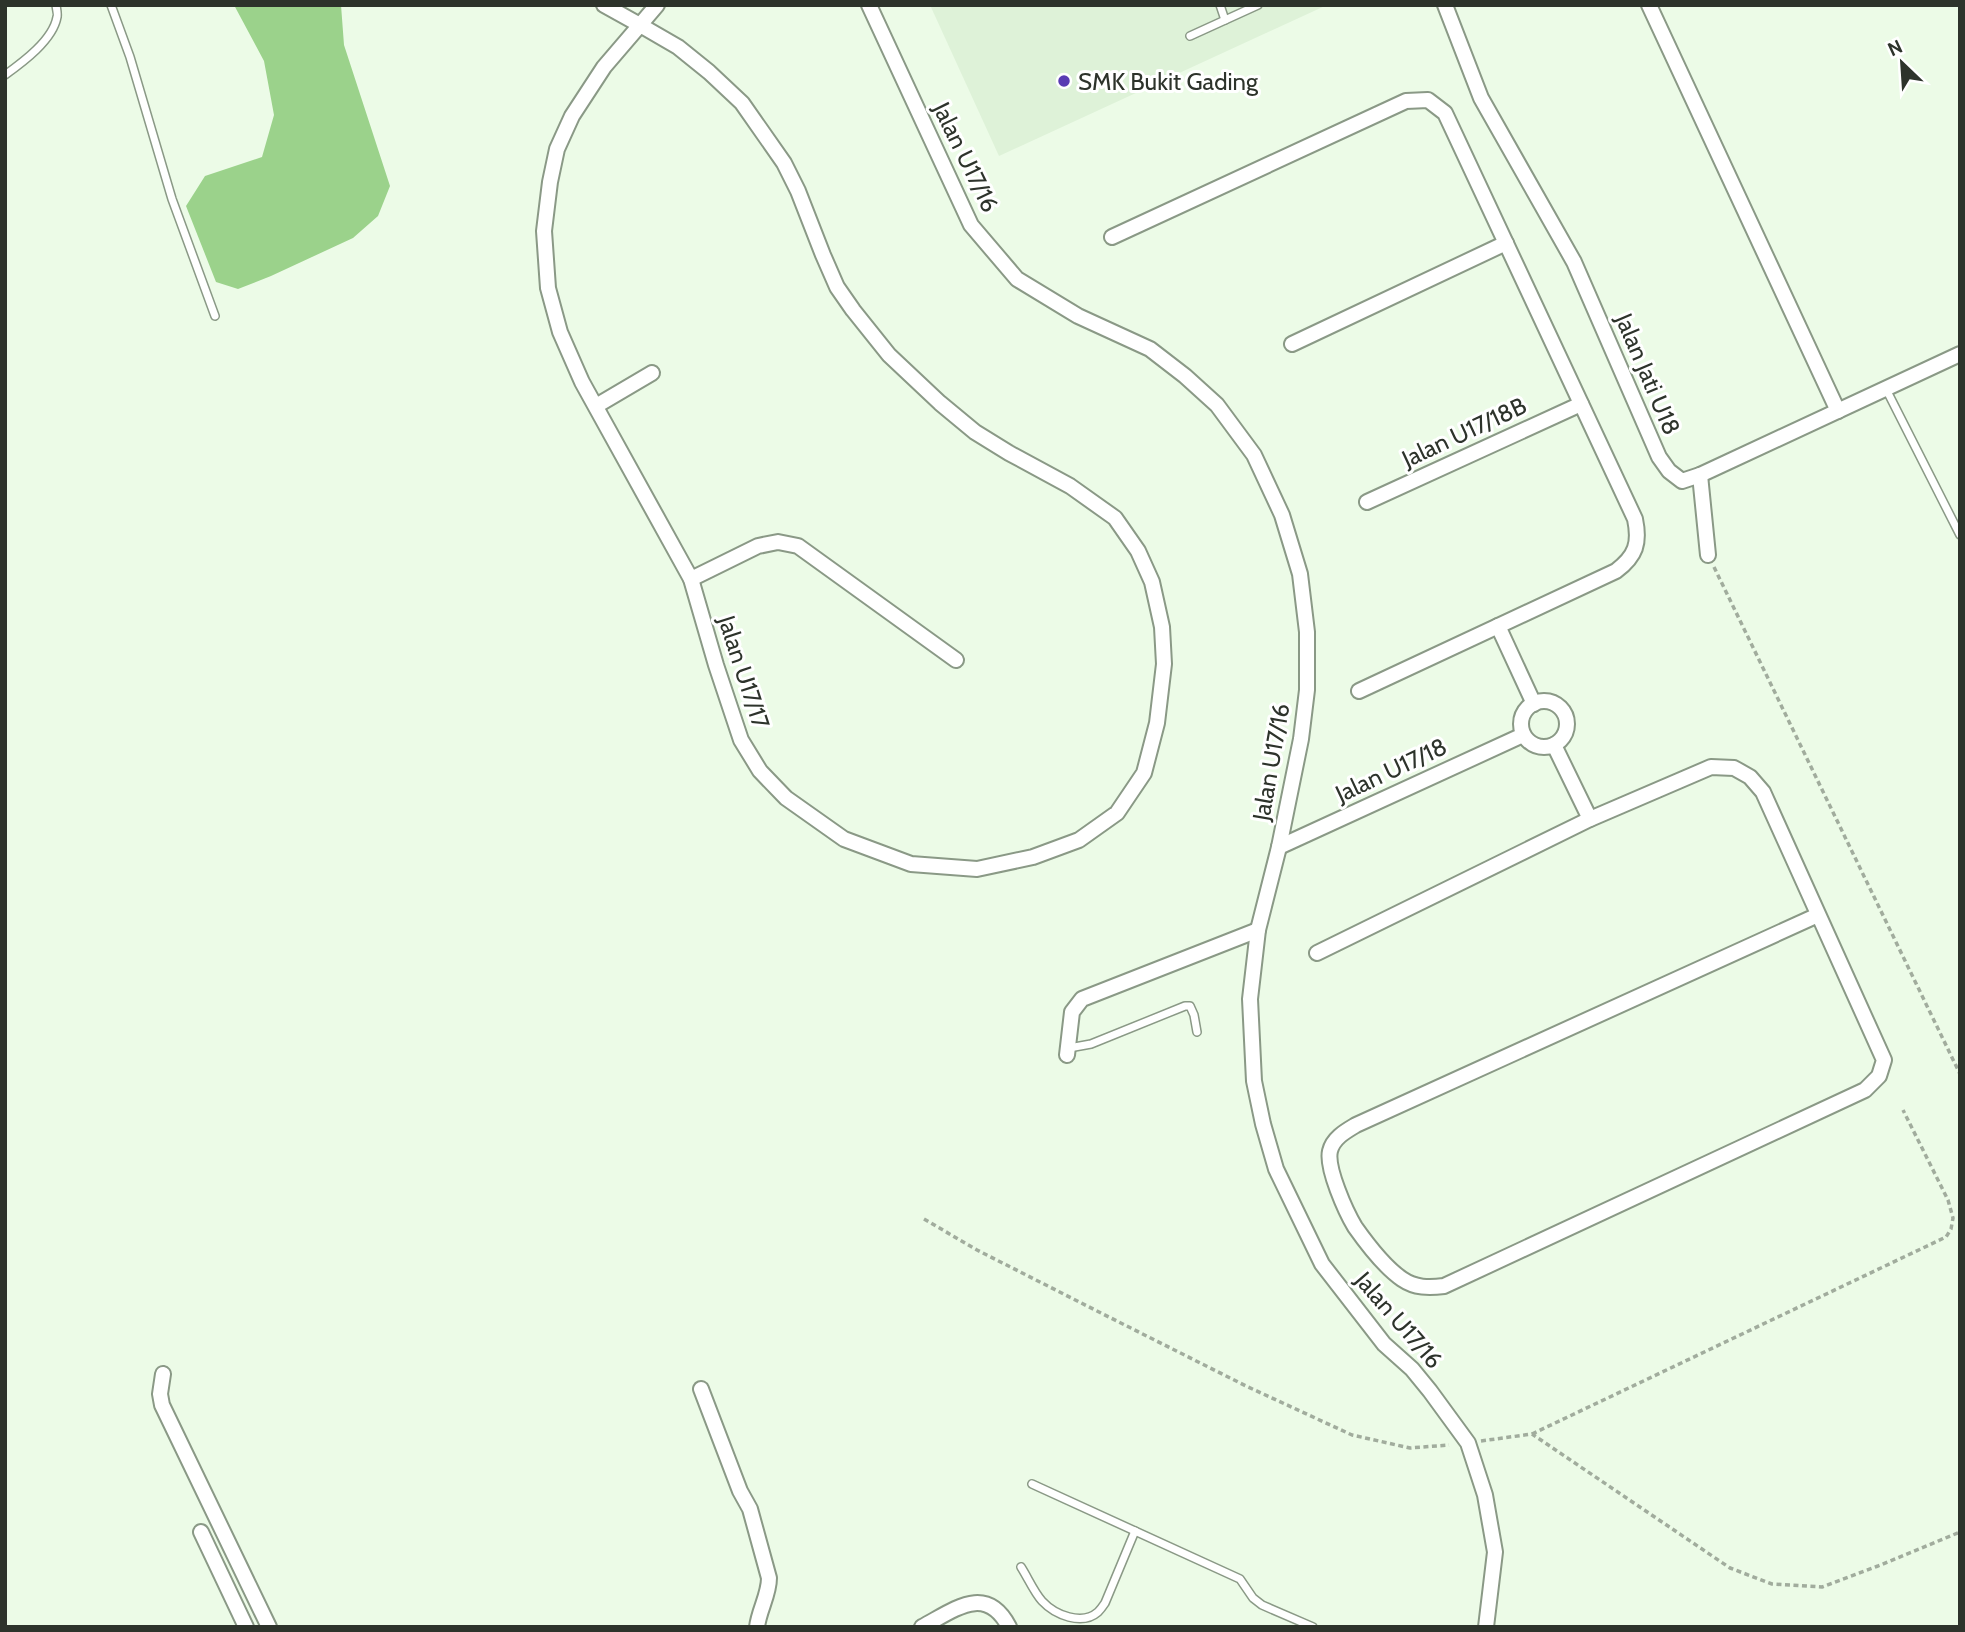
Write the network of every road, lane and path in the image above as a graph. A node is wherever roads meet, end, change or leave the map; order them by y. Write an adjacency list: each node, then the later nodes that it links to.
1 (56, 5): 13 (lane)
2 (111, 5): 16 (lane)
3 (604, 5): 11 (street, Jalan U17/17)
4 (657, 5): 11 (street)
5 (869, 5): 36 (street, Jalan U17/16)
6 (1220, 5): 10 (lane)
7 (1258, 5): 10 (lane)
8 (1444, 5): 24 (street, Jalan Jati U18)
9 (1649, 5): 23 (street)
10 (1226, 20): 12 (lane)
11 (640, 25): 22 (street, Jalan U17/17); 28 (street, Jalan U17/17)
12 (1190, 36)
13 (5, 75)
14 (1112, 237): 15 (street)
15 (1506, 243): 17 (street); 21 (street)
16 (215, 316)
17 (1292, 344)
18 (1960, 354): 20 (street)
19 (652, 373): 22 (street)
20 (1886, 389): 23 (street); 26 (lane)
21 (1580, 404): 25 (street, Jalan U17/18B); 29 (street)
22 (596, 406): 28 (street, Jalan U17/17)
23 (1838, 411): 24 (street)
24 (1700, 475): 27 (street)
25 (1367, 502)
26 (1960, 536)
27 (1708, 555): 42 (path)
28 (691, 579): 30 (street)
29 (1498, 626): 31 (street); 32 (street)
30 (956, 660)
31 (1359, 691)
32 (1534, 704): 33 (street); 34 (street)
33 (1523, 735): 34 (street); 36 (street, Jalan U17/18)
34 (1554, 745): 35 (street)
35 (1590, 819): 37 (street); 39 (street)
36 (1279, 847): 38 (street, Jalan U17/16)
37 (1818, 915): 37 (street)
38 (1258, 930): 41 (street); 48 (street, Jalan U17/16)
39 (1317, 953)
40 (1198, 1032): 41 (lane)
41 (1067, 1052)
42 (1960, 1074)
43 (1903, 1110): 47 (path)
44 (923, 1219): 48 (path)
45 (163, 1374): 55 (street)
46 (701, 1389): 56 (street)
47 (1532, 1434): 48 (path); 52 (path)
48 (1468, 1443): 60 (street, Jalan U17/16)
49 (1032, 1484): 50 (lane)
50 (1135, 1531): 53 (lane); 59 (lane)
51 (201, 1532): 54 (street)
52 (1960, 1532)
53 (1021, 1567)
54 (246, 1627)
55 (268, 1627)
56 (757, 1627)
57 (922, 1627): 58 (street)
58 (1009, 1627)
59 (1313, 1627)
60 (1486, 1627)

